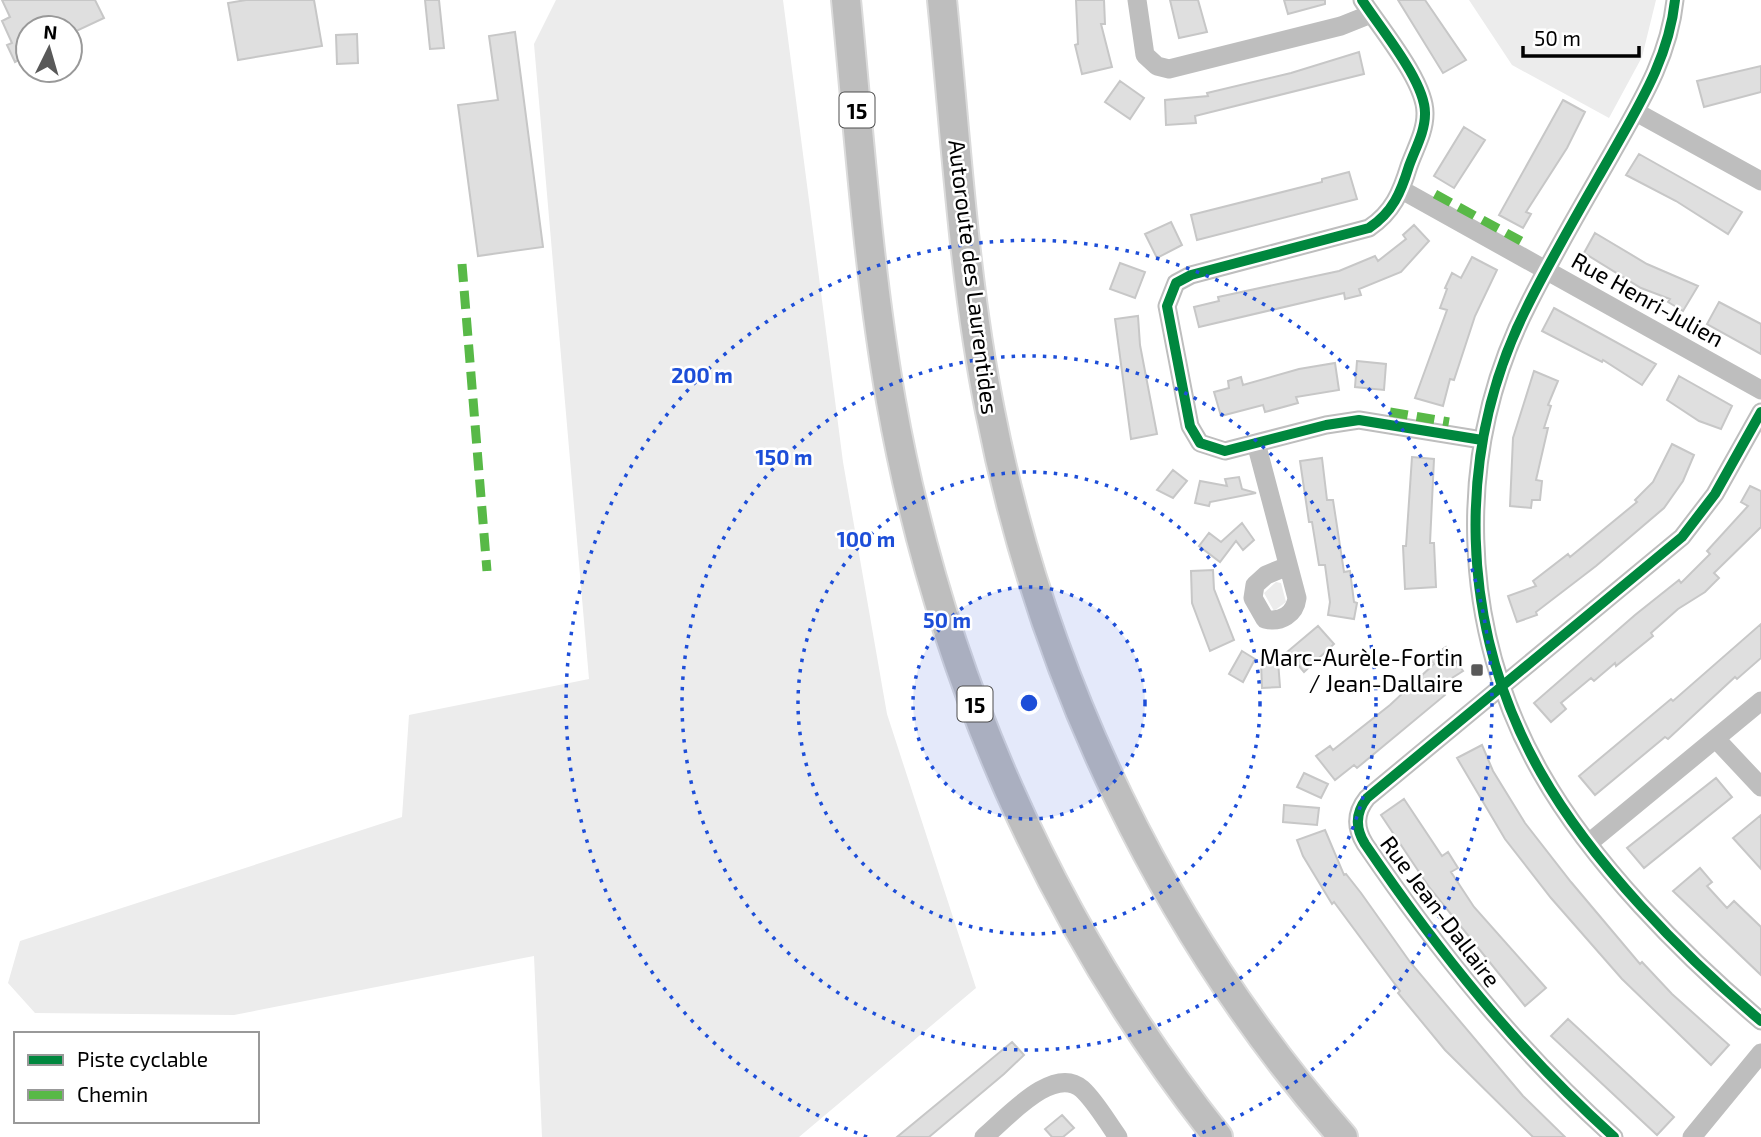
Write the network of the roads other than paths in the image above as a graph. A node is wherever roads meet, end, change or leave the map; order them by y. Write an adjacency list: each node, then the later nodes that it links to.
1 (846, 0): 24 (highway, 15)
2 (942, 0): 25 (highway, Autoroute des Laurentides)
3 (1137, 0): 5 (street)
4 (1675, 0): 6 (street)
5 (1367, 7): 8 (street)
6 (1636, 112): 7 (street); 9 (street)
7 (1761, 181)
8 (1402, 190): 9 (street, Rue Henri-Julien); 13 (street)
9 (1547, 270): 10 (street, Rue Henri-Julien); 12 (street)
10 (1761, 390)
11 (1761, 412): 15 (street, Rue Jean-Dallaire)
12 (1482, 440): 13 (street); 15 (street)
13 (1256, 443): 14 (street)
14 (1288, 566)
15 (1502, 687): 19 (street); 26 (street, Rue Jean-Dallaire)
16 (1761, 701): 17 (street)
17 (1716, 739): 18 (street); 19 (street)
18 (1761, 787)
19 (1590, 842): 20 (street)
20 (1761, 1021)
21 (1761, 1053): 27 (street)
22 (984, 1137): 23 (street)
23 (1118, 1137)
24 (1217, 1137)
25 (1343, 1137)
26 (1614, 1137)
27 (1692, 1137)

